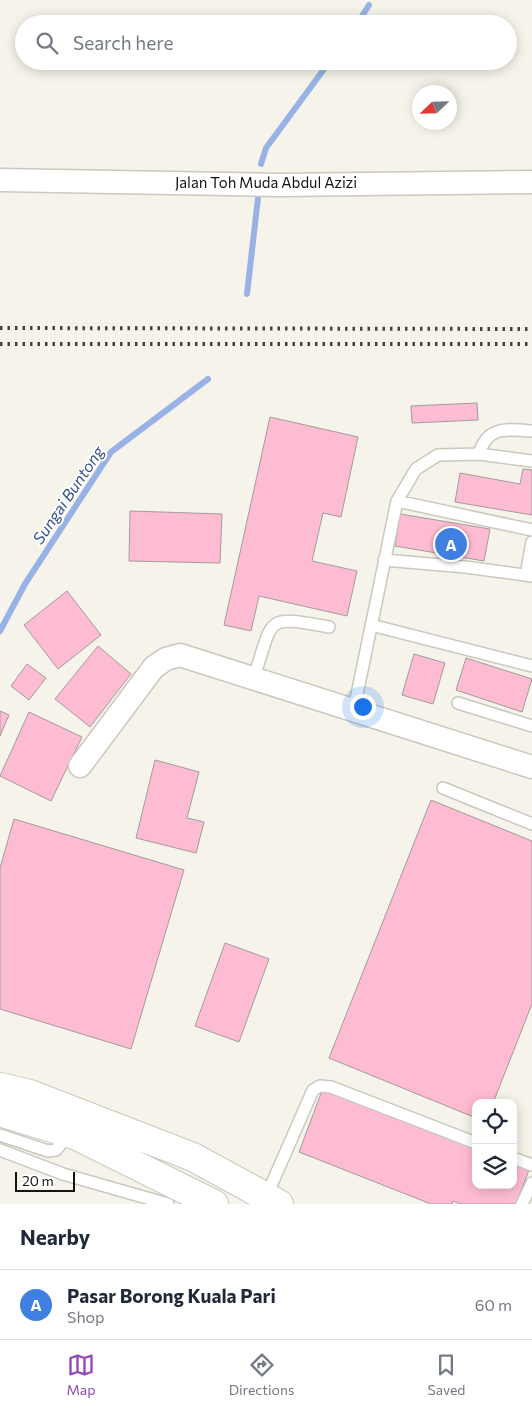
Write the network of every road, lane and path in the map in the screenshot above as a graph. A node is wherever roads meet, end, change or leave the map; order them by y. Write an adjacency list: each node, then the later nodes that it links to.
1 (0, 180): 2 (street, Jalan Toh Muda Abdul Azizi)
2 (532, 182)
3 (532, 431): 4 (lane)
4 (479, 454): 5 (lane); 6 (lane)
5 (532, 461)
6 (397, 501): 7 (lane); 9 (lane)
7 (532, 530)
8 (532, 542): 10 (lane)
9 (384, 560): 10 (lane); 11 (lane)
10 (529, 576)
11 (371, 625): 13 (lane); 16 (lane)
12 (329, 627): 14 (lane)
13 (532, 666)
14 (254, 677): 16 (street); 18 (street)
15 (458, 703): 17 (lane)
16 (354, 709): 19 (street)
17 (532, 726)
18 (80, 766)
19 (532, 767)
20 (443, 788): 21 (lane)
21 (532, 824)
22 (0, 1087): 32 (main road)
23 (0, 1112): 24 (main road)
24 (46, 1126): 25 (lane); 34 (main road)
25 (0, 1135)
26 (472, 1141): 32 (lane)
27 (3, 1151): 29 (lane); 33 (lane)
28 (517, 1159): 30 (lane)
29 (0, 1163)
30 (532, 1165)
31 (532, 1183): 35 (lane)
32 (273, 1200)
33 (168, 1204)
34 (214, 1204)
35 (522, 1204)

